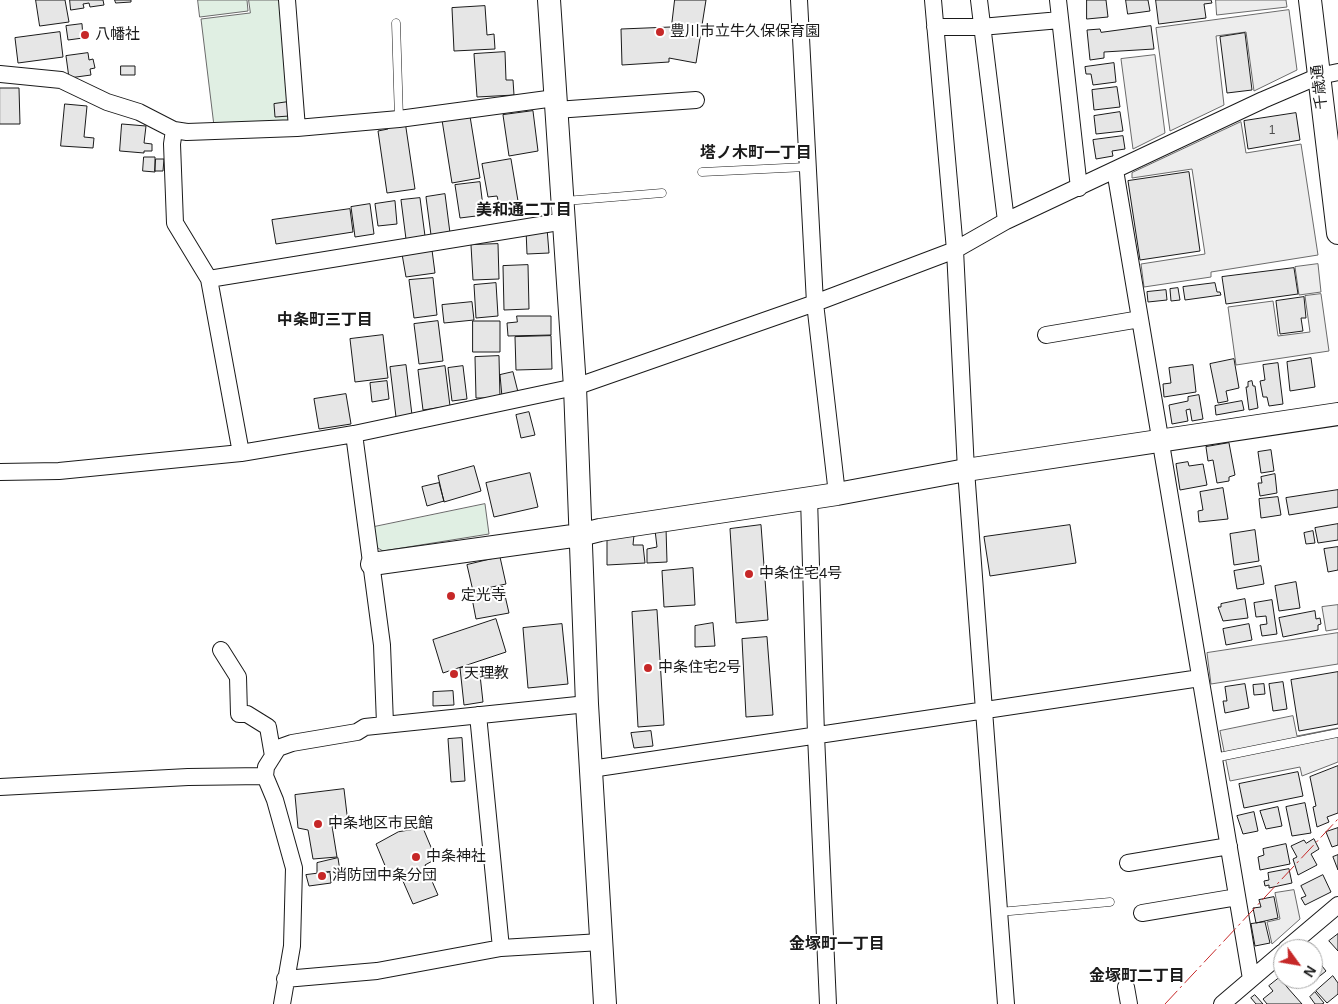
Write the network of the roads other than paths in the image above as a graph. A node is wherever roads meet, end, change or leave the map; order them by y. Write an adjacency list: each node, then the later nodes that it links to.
1 (287, 0): 17 (street)
2 (549, 0): 15 (street)
3 (798, 0): 19 (street)
4 (933, 0): 10 (street)
5 (979, 0): 11 (street)
6 (1058, 0): 8 (street)
7 (1310, 0): 13 (street, 千歳通)
8 (1060, 20): 11 (street); 22 (street)
9 (396, 23): 16 (lane)
10 (935, 27): 11 (street); 27 (street)
11 (981, 27): 25 (street)
12 (0, 74): 18 (street)
13 (1329, 74): 20 (street); 26 (street, 千歳通)
14 (696, 100): 15 (street)
15 (556, 104): 16 (street); 24 (street)
16 (399, 119): 17 (street)
17 (297, 128): 18 (street)
18 (174, 130): 28 (street)
19 (806, 167): 21 (lane); 29 (street)
20 (1115, 170): 22 (street); 30 (street)
21 (702, 172)
22 (1079, 188): 25 (street)
23 (662, 193): 24 (lane)
24 (564, 211): 28 (street); 32 (street)
25 (1006, 221): 27 (street)
26 (1338, 233)
27 (955, 250): 29 (street); 37 (street)
28 (210, 279): 36 (street)
29 (815, 303): 32 (street); 39 (street)
30 (1140, 320): 31 (street); 35 (street)
31 (1046, 335)
32 (574, 387): 34 (street); 41 (street)
33 (1338, 414): 35 (street)
34 (354, 434): 36 (street); 42 (street)
35 (1160, 440): 37 (street); 44 (street)
36 (241, 453): 38 (street)
37 (966, 470): 39 (street); 46 (street)
38 (0, 472)
39 (837, 494): 40 (street)
40 (809, 498): 41 (street); 50 (street)
41 (580, 536): 42 (street); 45 (street)
42 (372, 564): 48 (street)
43 (221, 650): 51 (street)
44 (1200, 678): 46 (street); 52 (street)
45 (587, 704): 47 (street); 53 (street)
46 (984, 709): 50 (street); 61 (street)
47 (478, 715): 48 (street); 65 (street)
48 (385, 724): 51 (street)
49 (1338, 733): 52 (lane)
50 (816, 735): 53 (street); 72 (street)
51 (273, 756): 54 (street)
52 (1214, 758): 56 (street)
53 (591, 769): 64 (street)
54 (265, 776): 55 (street); 67 (street)
55 (0, 787)
56 (1229, 846): 57 (street); 58 (street)
57 (1128, 862)
58 (1237, 897): 62 (street); 68 (street)
59 (1110, 902): 61 (lane)
60 (1338, 905): 63 (street)
61 (999, 912): 73 (street)
62 (1142, 913)
63 (1298, 939)
64 (601, 942): 65 (street); 71 (street)
65 (501, 948): 67 (street)
66 (1273, 960): 68 (street)
67 (285, 979): 70 (street)
68 (1251, 979): 75 (street)
69 (1126, 987): 74 (street)
70 (282, 1004)
71 (605, 1004)
72 (828, 1004)
73 (1006, 1004)
74 (1129, 1004)
75 (1222, 1004)

